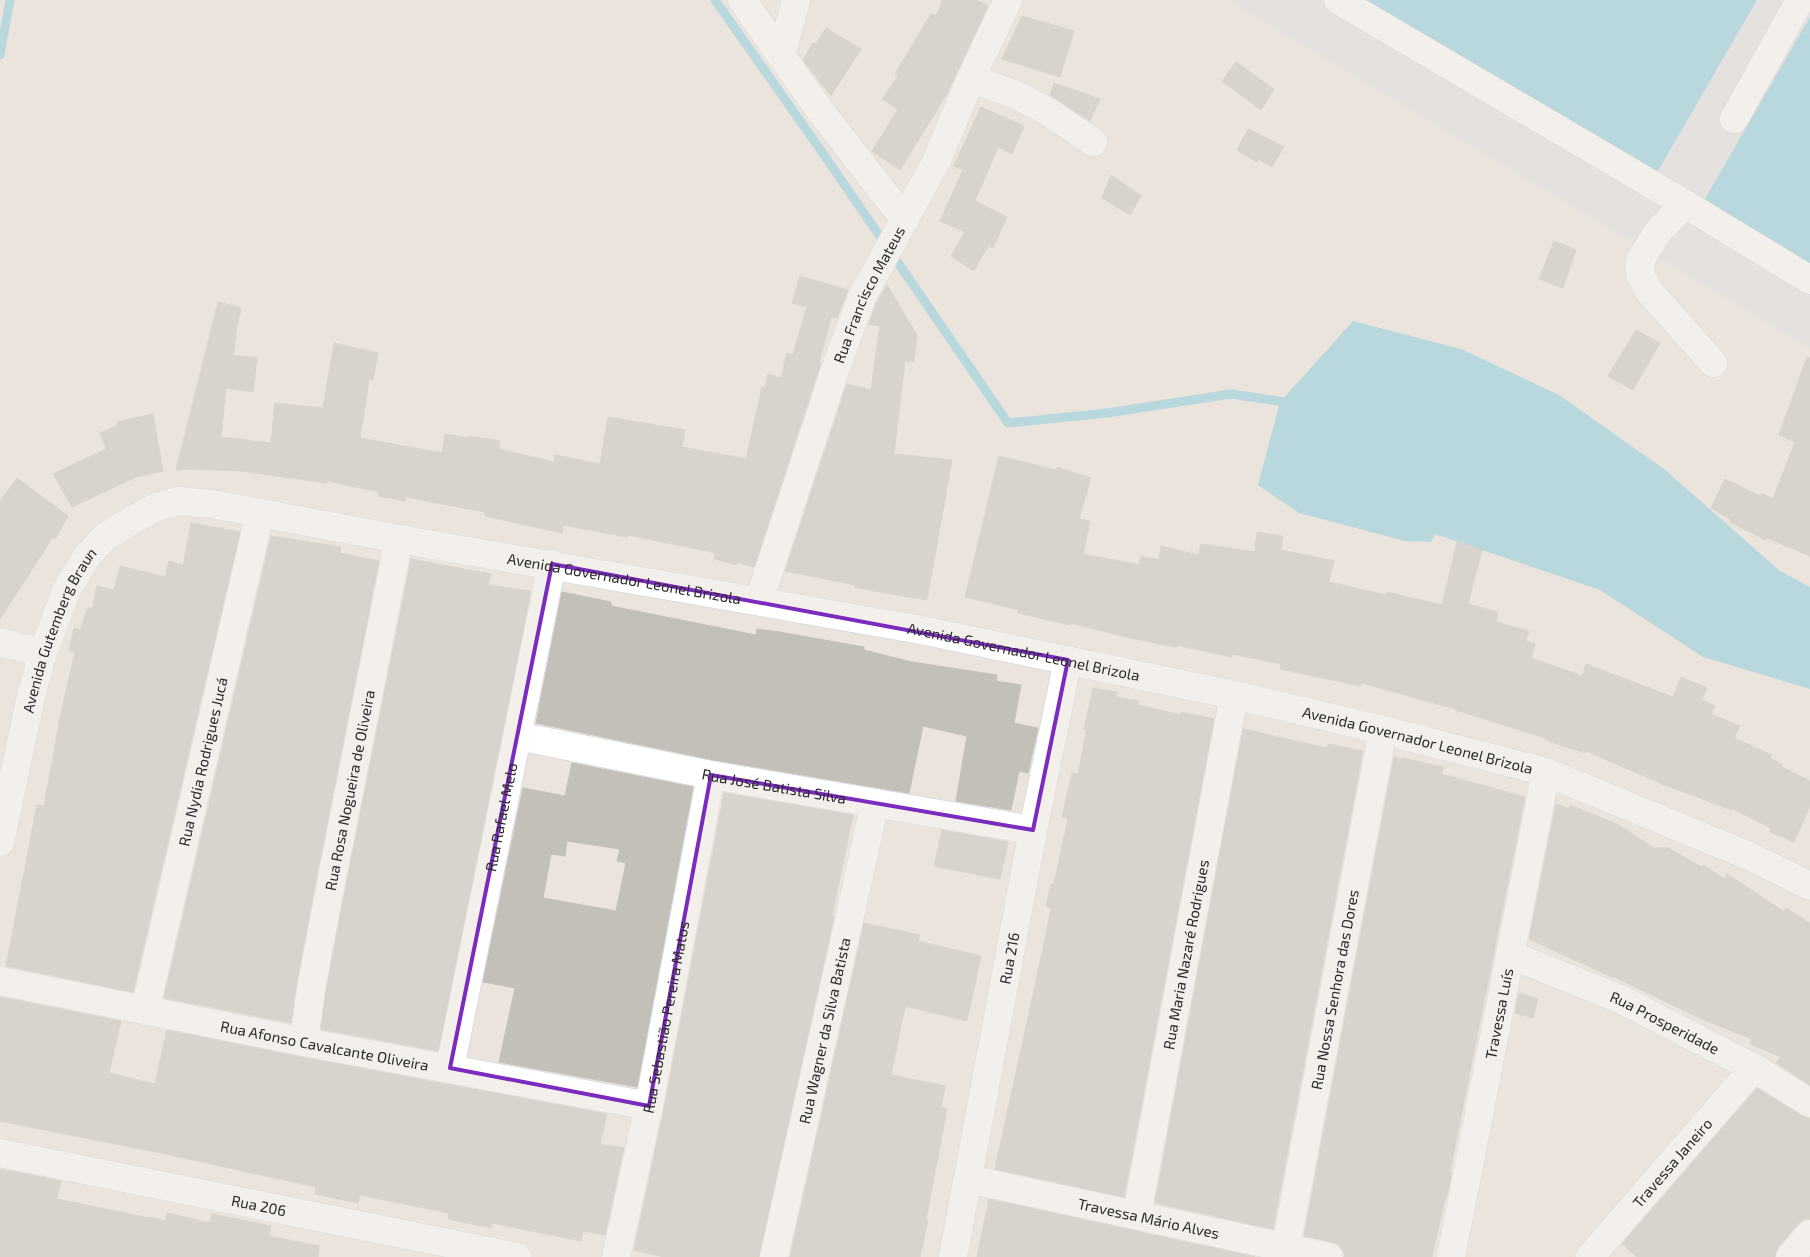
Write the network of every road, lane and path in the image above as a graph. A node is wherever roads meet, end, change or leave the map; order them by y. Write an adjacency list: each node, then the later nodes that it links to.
1 (742, 0): 6 (street)
2 (796, 0): 6 (street)
3 (1008, 0): 7 (street, Rua Francisco Mateus)
4 (1338, 0): 10 (street)
5 (1800, 0): 8 (street)
6 (780, 55): 11 (street)
7 (971, 78): 9 (street); 11 (street, Rua Francisco Mateus)
8 (1734, 119)
9 (1093, 142)
10 (1685, 204): 12 (street); 13 (street)
11 (905, 220): 18 (street, Rua Francisco Mateus)
12 (1810, 280)
13 (1713, 363)
14 (212, 504): 15 (street, Avenida Governador Leonel Brizola); 20 (street, Avenida Gutemberg Braun)
15 (260, 513): 16 (street, Avenida Governador Leonel Brizola); 33 (street, Rua Nydia Rodrigues Jucá)
16 (398, 539): 17 (street, Avenida Governador Leonel Brizola); 34 (street, Rua Rosa Nogueira de Oliveira)
17 (552, 564): 18 (street, Avenida Governador Leonel Brizola); 24 (street, Rua Rafael Melo)
18 (759, 601): 21 (street, Avenida Governador Leonel Brizola)
19 (0, 642): 20 (street)
20 (43, 653): 29 (street, Avenida Gutemberg Braun)
21 (1068, 660): 22 (street, Avenida Governador Leonel Brizola); 28 (street, Rua 216)
22 (1234, 695): 23 (street, Avenida Governador Leonel Brizola); 41 (street, Rua Maria Nazaré Rodrigues)
23 (1383, 730): 25 (street, Avenida Governador Leonel Brizola); 43 (street, Rua Nossa Senhora das Dores)
24 (518, 736): 26 (street, Rua José Batista Silva); 35 (street, Rua Rafael Melo)
25 (1546, 772): 30 (street, Avenida Governador Leonel Brizola); 31 (street, Travessa Luís)
26 (711, 775): 27 (street, Rua José Batista Silva); 38 (street, Rua Sebastião Pereira Matos)
27 (874, 803): 28 (street, Rua José Batista Silva); 46 (street, Rua Wagner da Silva Batista)
28 (1033, 830): 40 (street, Rua 216)
29 (0, 842)
30 (1810, 886)
31 (1511, 955): 36 (street, Rua Prosperidade); 49 (street, Travessa Luís)
32 (0, 981): 33 (street, Rua Afonso Cavalcante Oliveira)
33 (145, 1011): 34 (street, Rua Afonso Cavalcante Oliveira)
34 (304, 1042): 35 (street, Rua Afonso Cavalcante Oliveira)
35 (450, 1068): 38 (street, Rua Afonso Cavalcante Oliveira)
36 (1754, 1068): 37 (street, Rua Prosperidade); 50 (street, Travessa Janeiro)
37 (1810, 1103)
38 (650, 1106): 45 (street, Rua Sebastião Pereira Matos)
39 (0, 1153): 44 (street, Rua 206)
40 (968, 1179): 41 (street, Travessa Mário Alves); 47 (street, Rua 216)
41 (1137, 1214): 43 (street, Travessa Mário Alves)
42 (1810, 1234): 51 (street)
43 (1286, 1247): 48 (street, Travessa Mário Alves)
44 (517, 1257)
45 (616, 1257)
46 (774, 1257)
47 (953, 1257)
48 (1329, 1257)
49 (1452, 1257)
50 (1590, 1257)
51 (1790, 1257)

